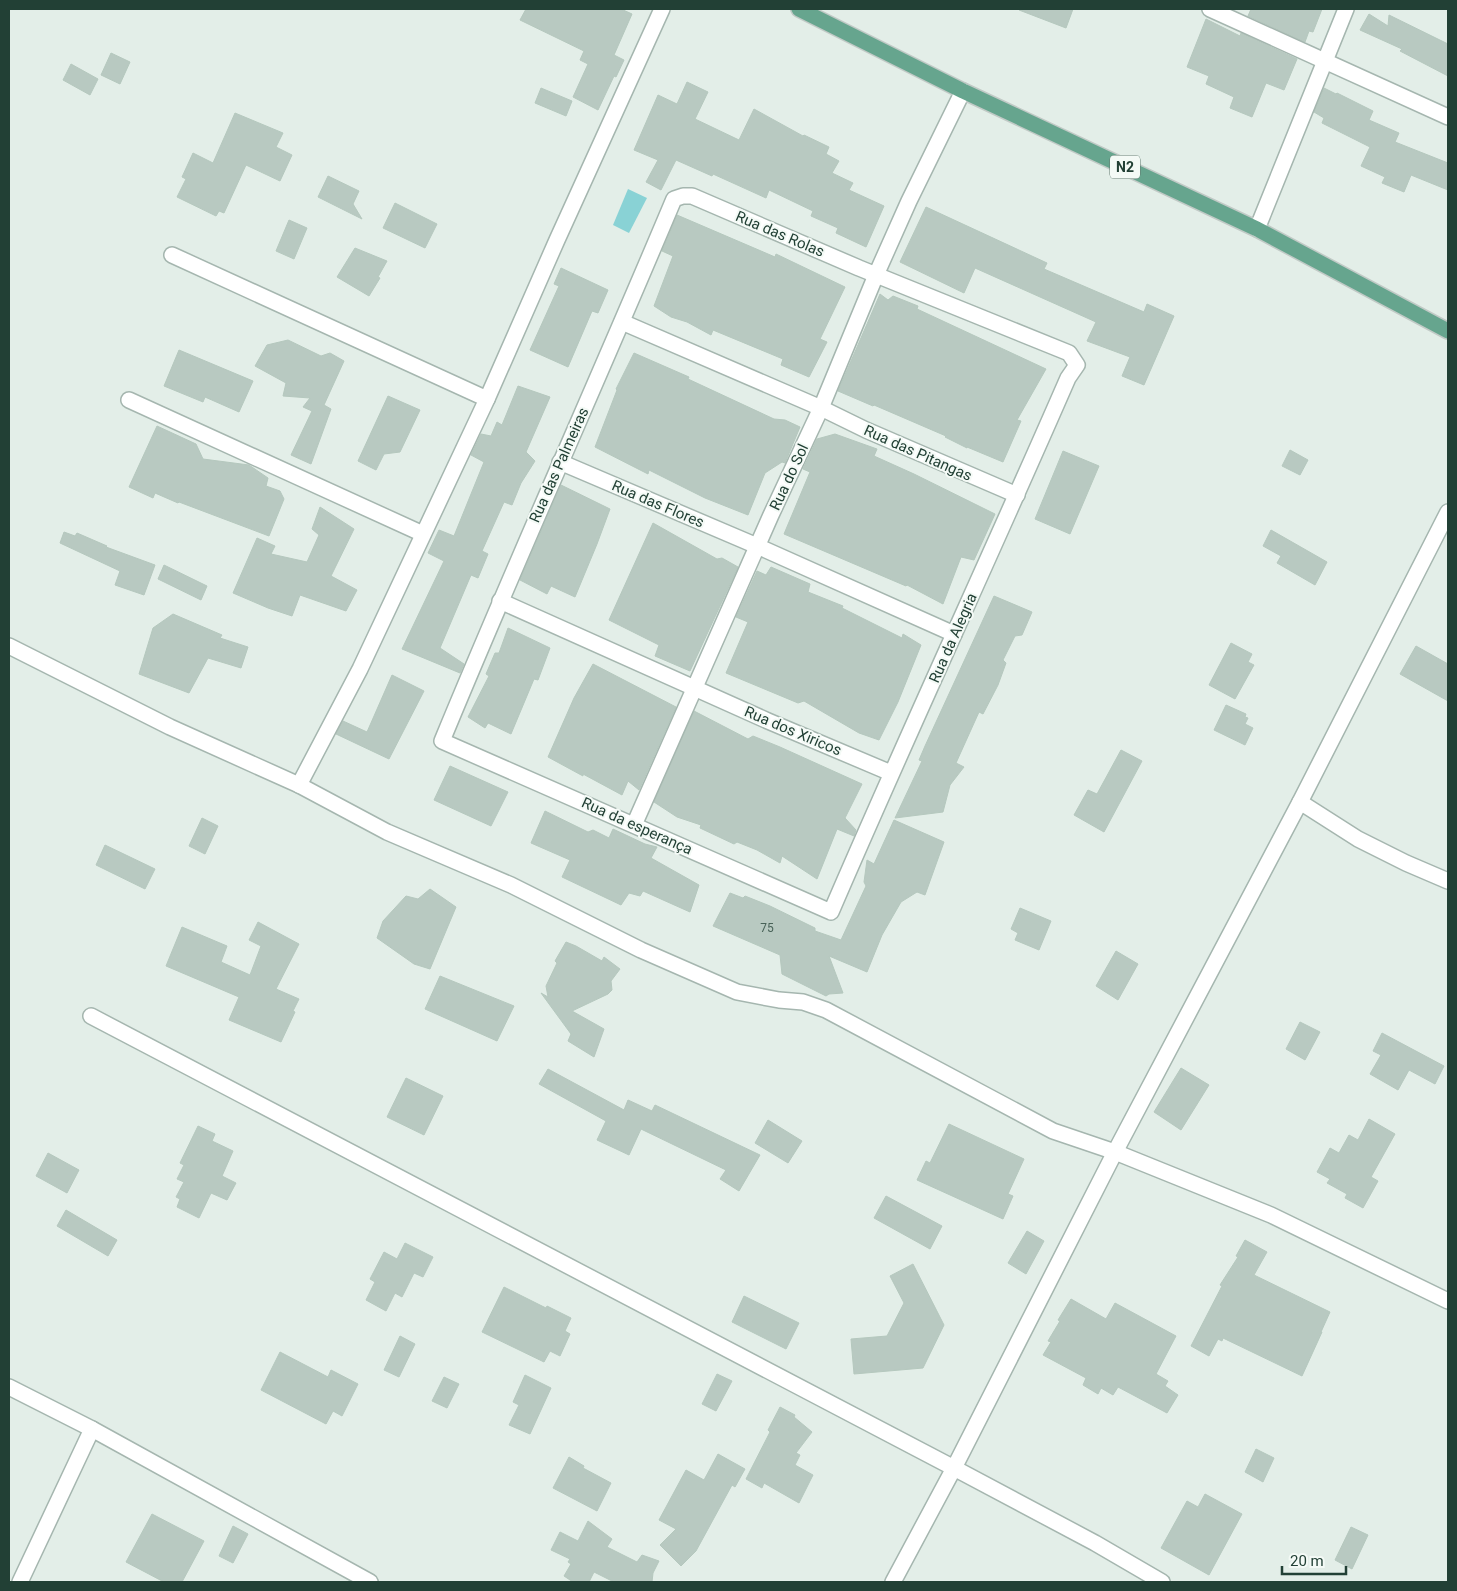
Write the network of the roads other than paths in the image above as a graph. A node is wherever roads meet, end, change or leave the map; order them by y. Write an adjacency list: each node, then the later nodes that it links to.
1 (662, 9): 15 (street)
2 (799, 9): 6 (main road, N2)
3 (1210, 9): 5 (street)
4 (1346, 9): 5 (street)
5 (1325, 60): 7 (street); 9 (street)
6 (963, 92): 9 (main road, N2); 11 (street, Rua do Sol)
7 (1448, 117)
8 (683, 196): 11 (street, Rua das Rolas); 12 (street, Rua das Palmeiras)
9 (1257, 229): 13 (main road, N2)
10 (172, 254): 15 (street)
11 (876, 275): 14 (street, Rua das Rolas); 17 (street, Rua do Sol)
12 (622, 322): 17 (street, Rua das Pitangas); 18 (street, Rua das Palmeiras)
13 (1448, 331)
14 (1077, 365): 19 (street, Rua da Alegria)
15 (487, 399): 21 (street)
16 (129, 400): 21 (street)
17 (821, 408): 19 (street, Rua das Pitangas); 22 (street, Rua do Sol)
18 (560, 462): 22 (street, Rua das Flores); 23 (street, Rua das Palmeiras)
19 (1017, 495): 24 (street, Rua da Alegria)
20 (1448, 512): 30 (street)
21 (422, 534): 29 (street)
22 (757, 546): 24 (street, Rua das Flores); 26 (street, Rua do Sol)
23 (500, 601): 26 (street, Rua dos Xiricos); 27 (street, Rua das Palmeiras)
24 (954, 634): 28 (street, Rua da Alegria)
25 (9, 646): 29 (street)
26 (694, 687): 28 (street, Rua dos Xiricos); 31 (street, Rua do Sol)
27 (442, 741): 31 (street, Rua da esperança)
28 (891, 773): 33 (street, Rua da Alegria)
29 (299, 785): 35 (street)
30 (1300, 802): 32 (street); 35 (street)
31 (634, 825): 33 (street, Rua da esperança)
32 (1448, 881)
33 (831, 912)
34 (91, 1016): 39 (street)
35 (1115, 1152): 36 (street); 39 (street)
36 (1448, 1301)
37 (9, 1387): 38 (street)
38 (92, 1429): 40 (street); 41 (street)
39 (954, 1468): 42 (street); 43 (street)
40 (20, 1582)
41 (370, 1582)
42 (893, 1582)
43 (1162, 1582)

